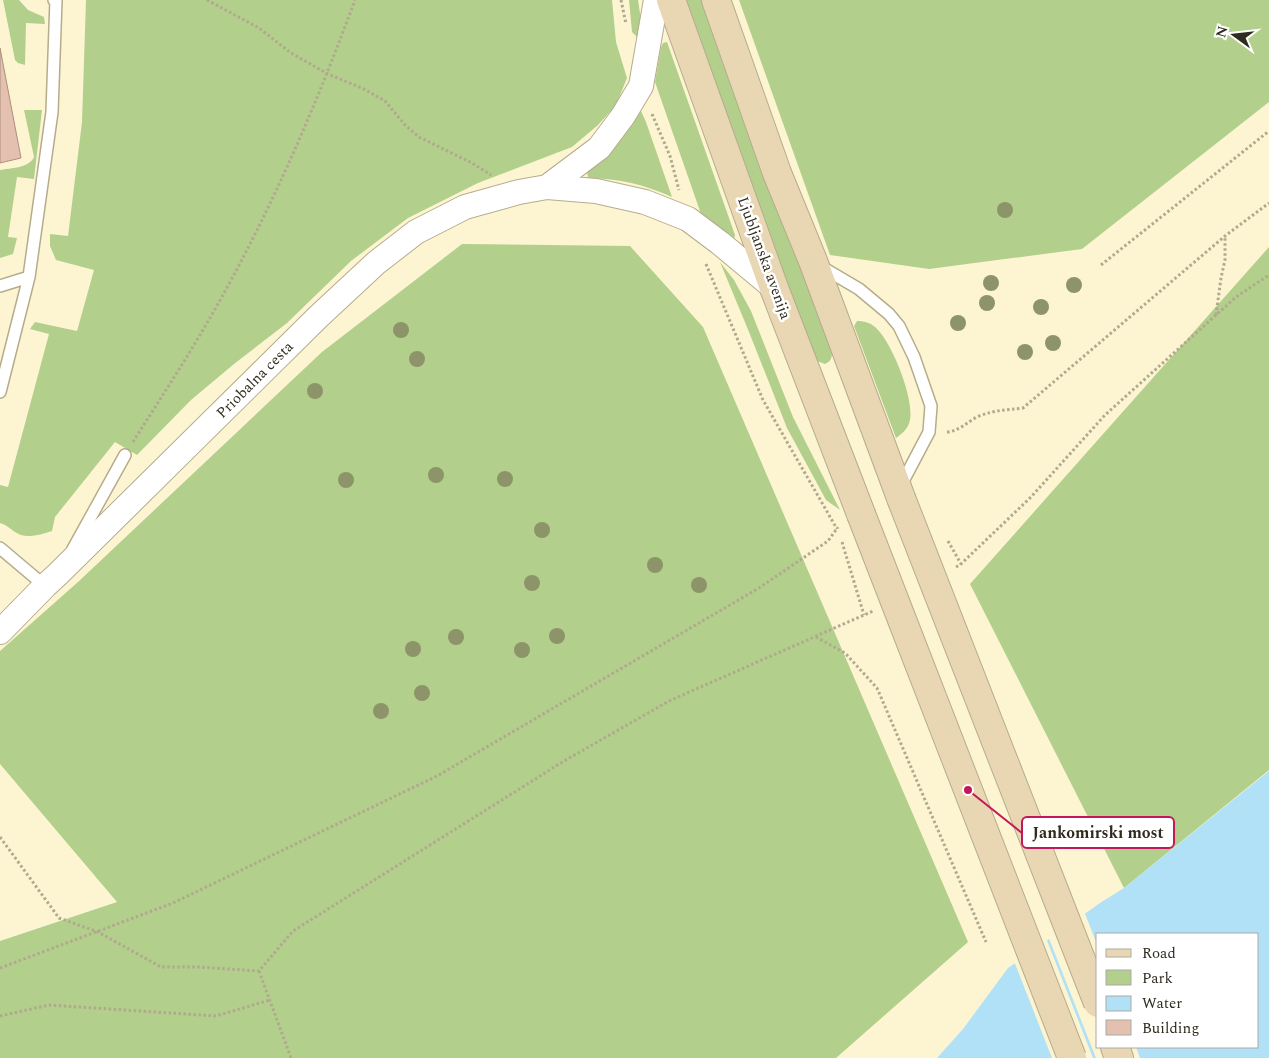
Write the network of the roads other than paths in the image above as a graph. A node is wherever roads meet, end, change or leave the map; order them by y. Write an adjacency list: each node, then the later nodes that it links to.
1 (56, 0): 7 (lane)
2 (656, 0): 5 (street, Priobalna cesta)
3 (671, 0): 9 (main road, Ljubljanska avenija)
4 (716, 0): 6 (main road)
5 (547, 187): 9 (street, Priobalna cesta); 14 (street, Priobalna cesta)
6 (813, 261): 12 (main road); 12 (lane)
7 (29, 277): 8 (lane); 10 (lane)
8 (0, 286)
9 (774, 288): 17 (main road, Ljubljanska avenija, bridge)
10 (0, 392)
11 (125, 455): 14 (lane)
12 (900, 494): 16 (main road, bridge)
13 (0, 548): 14 (lane)
14 (52, 580): 15 (street, Priobalna cesta)
15 (0, 632)
16 (1096, 998)
17 (1072, 1058)

